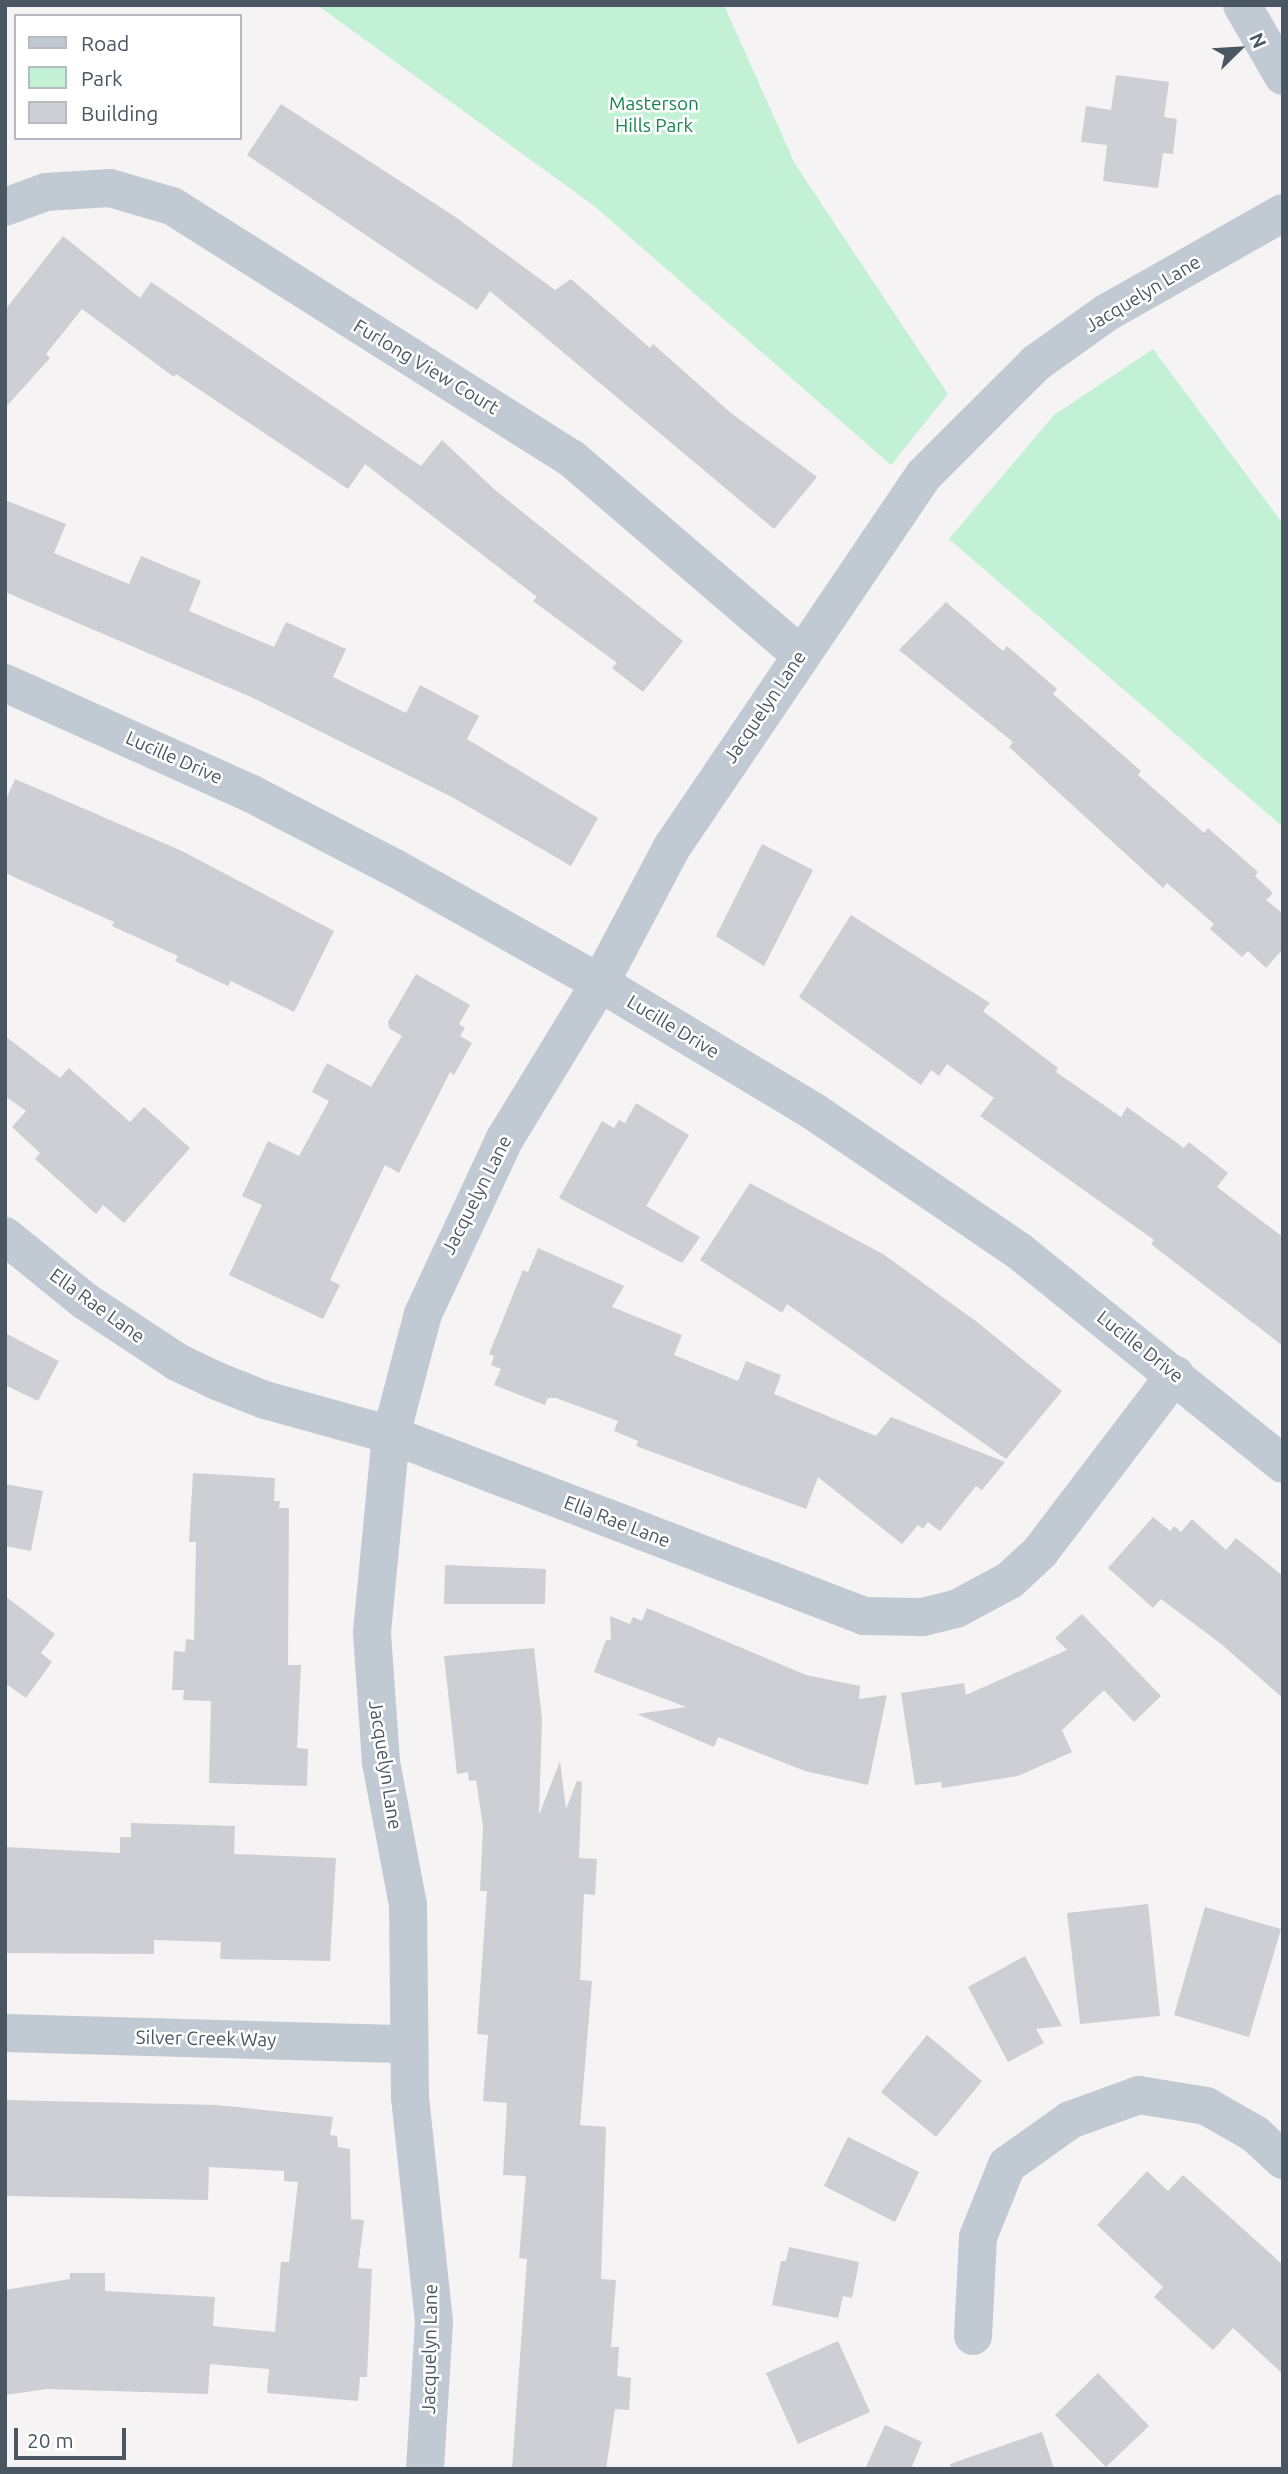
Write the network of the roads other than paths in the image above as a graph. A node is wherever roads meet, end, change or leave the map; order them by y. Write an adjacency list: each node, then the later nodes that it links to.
1 (1242, 5): 2 (street)
2 (1283, 76)
3 (5, 207): 5 (street, Furlong View Court)
4 (1283, 213): 5 (street, Jacquelyn Lane)
5 (800, 654): 7 (street, Jacquelyn Lane)
6 (5, 683): 7 (street, Lucille Drive)
7 (600, 983): 9 (street, Lucille Drive); 10 (street, Jacquelyn Lane)
8 (5, 1236): 10 (street, Ella Rae Lane)
9 (1175, 1375): 10 (street, Ella Rae Lane); 11 (street, Lucille Drive)
10 (391, 1436): 13 (street, Jacquelyn Lane)
11 (1283, 1464)
12 (5, 2033): 13 (street, Silver Creek Way)
13 (407, 2044): 16 (street, Jacquelyn Lane)
14 (1283, 2160): 15 (street)
15 (973, 2336)
16 (425, 2469)

